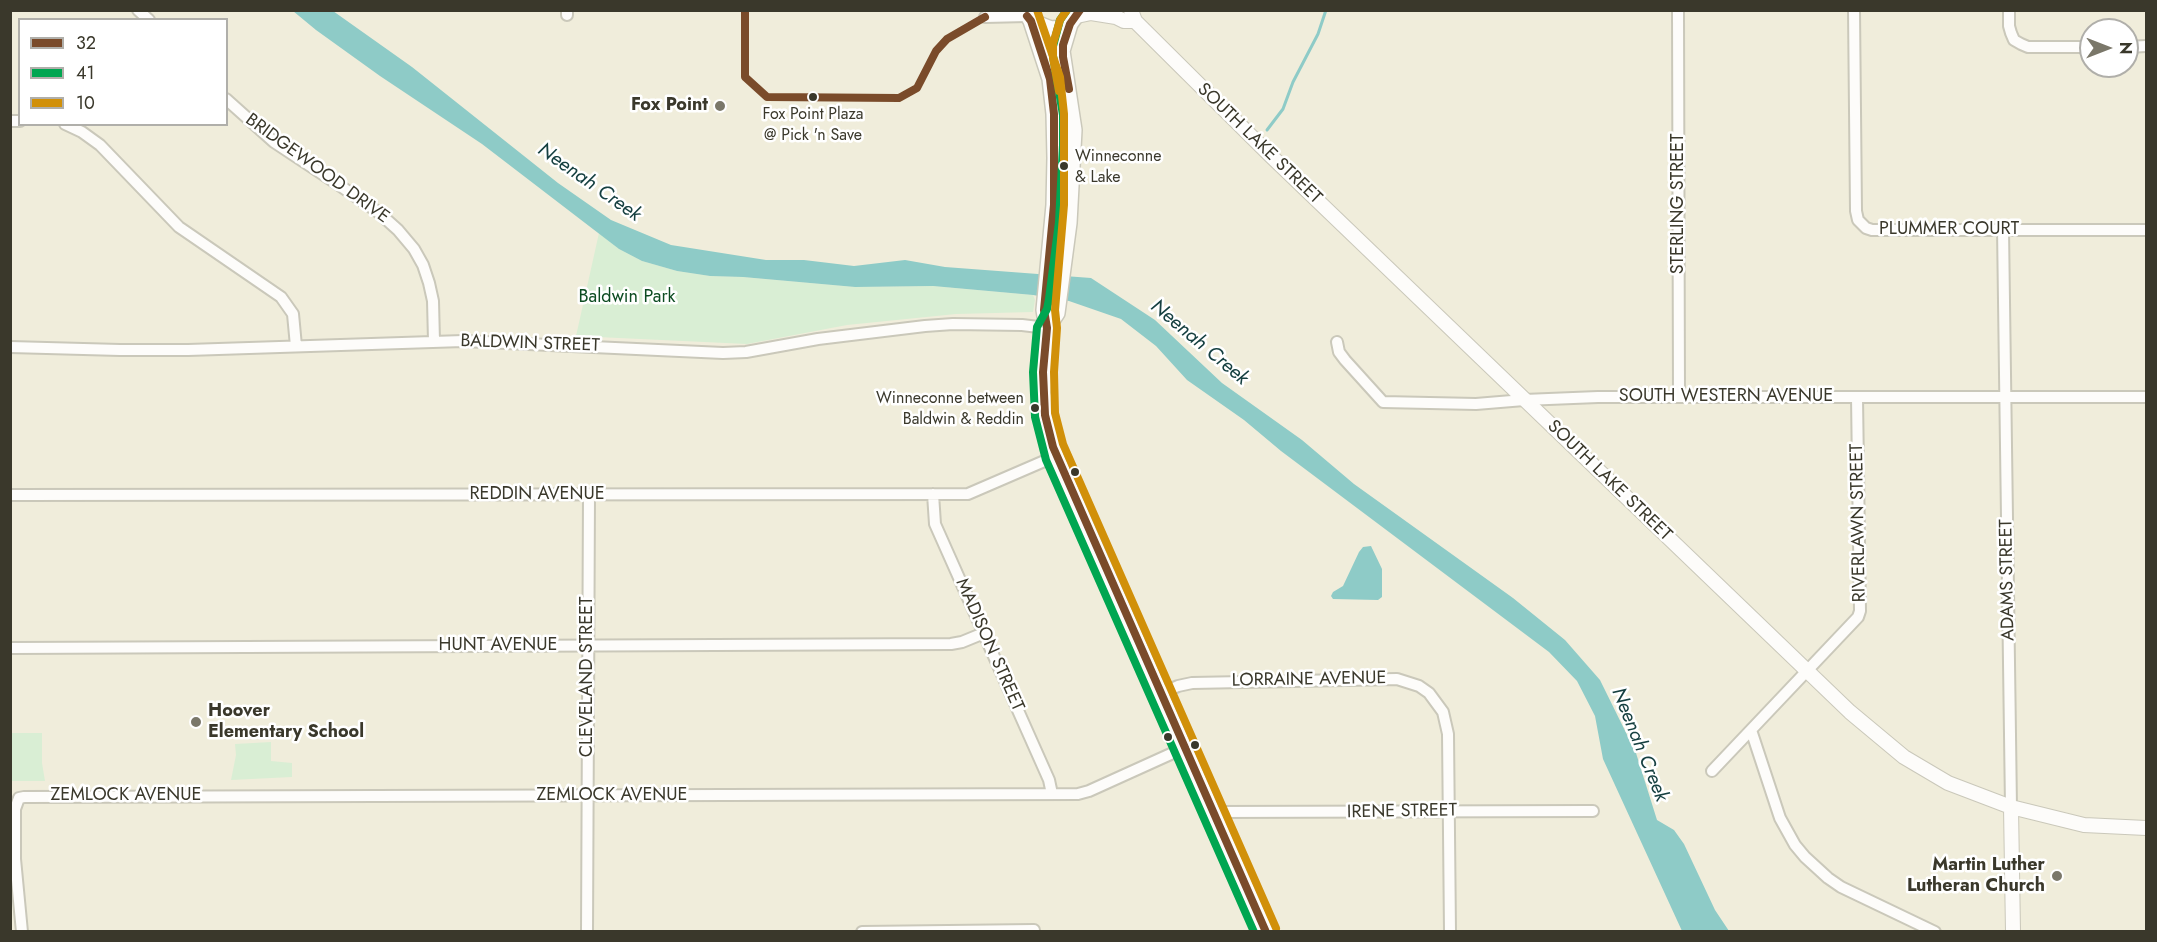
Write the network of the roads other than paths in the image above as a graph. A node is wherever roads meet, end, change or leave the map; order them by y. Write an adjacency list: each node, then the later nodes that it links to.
1 (992, 10): 6 (street)
2 (1678, 10): 20 (street, STERLING STREET)
3 (1854, 10): 11 (street, PLUMMER COURT)
4 (2009, 10): 8 (street)
5 (1083, 15): 6 (main road); 7 (street, SOUTH LAKE STREET); 13 (main road)
6 (1028, 16): 13 (main road)
7 (1133, 16): 23 (street, SOUTH LAKE STREET)
8 (2079, 47)
9 (228, 101): 15 (street, BRIDGEWOOD DRIVE)
10 (69, 126): 17 (street)
11 (2003, 229): 12 (street, PLUMMER COURT); 19 (street, ADAMS STREET)
12 (2146, 230)
13 (1055, 275): 14 (main road)
14 (1047, 328): 15 (street, BALDWIN STREET); 24 (main road)
15 (434, 341): 17 (street, BALDWIN STREET)
16 (1337, 342): 23 (street, SOUTH WESTERN AVENUE)
17 (296, 346): 18 (street, BALDWIN STREET)
18 (10, 347)
19 (2005, 396): 21 (street, SOUTH WESTERN AVENUE); 22 (street, SOUTH WESTERN AVENUE); 38 (street, ADAMS STREET)
20 (1679, 397): 21 (street, SOUTH WESTERN AVENUE); 23 (street, SOUTH WESTERN AVENUE)
21 (1857, 397): 31 (street, RIVERLAWN STREET)
22 (2146, 397)
23 (1524, 399): 31 (street, SOUTH LAKE STREET)
24 (1056, 456): 25 (street, REDDIN AVENUE); 32 (main road)
25 (933, 494): 27 (street, REDDIN AVENUE); 28 (street, MADISON STREET)
26 (10, 495): 27 (street, REDDIN AVENUE)
27 (589, 495): 29 (street, CLEVELAND STREET)
28 (984, 633): 29 (street, HUNT AVENUE); 36 (street, MADISON STREET)
29 (588, 646): 30 (street, HUNT AVENUE); 37 (street, CLEVELAND STREET)
30 (10, 648)
31 (1808, 672): 33 (street, RIVERLAWN STREET); 38 (street, SOUTH LAKE STREET)
32 (1160, 694): 34 (main road); 39 (street, LORRAINE AVENUE)
33 (1751, 730): 35 (street, RIVERLAWN STREET); 50 (street)
34 (1184, 748): 36 (street, ZEMLOCK AVENUE); 41 (main road)
35 (1712, 771)
36 (1052, 794): 37 (street, ZEMLOCK AVENUE)
37 (588, 796): 45 (street, ZEMLOCK AVENUE); 46 (street, CLEVELAND STREET)
38 (2011, 807): 42 (street, SOUTH LAKE STREET); 51 (street, ADAMS STREET)
39 (1449, 811): 40 (street, IRENE STREET); 41 (street, IRENE STREET); 49 (street, LORRAINE AVENUE)
40 (1593, 811)
41 (1212, 812): 48 (main road)
42 (2146, 828)
43 (887, 931): 44 (street); 47 (street)
44 (1034, 931)
45 (22, 932)
46 (587, 932)
47 (862, 932)
48 (1266, 932)
49 (1450, 932)
50 (1935, 932)
51 (2013, 932)

